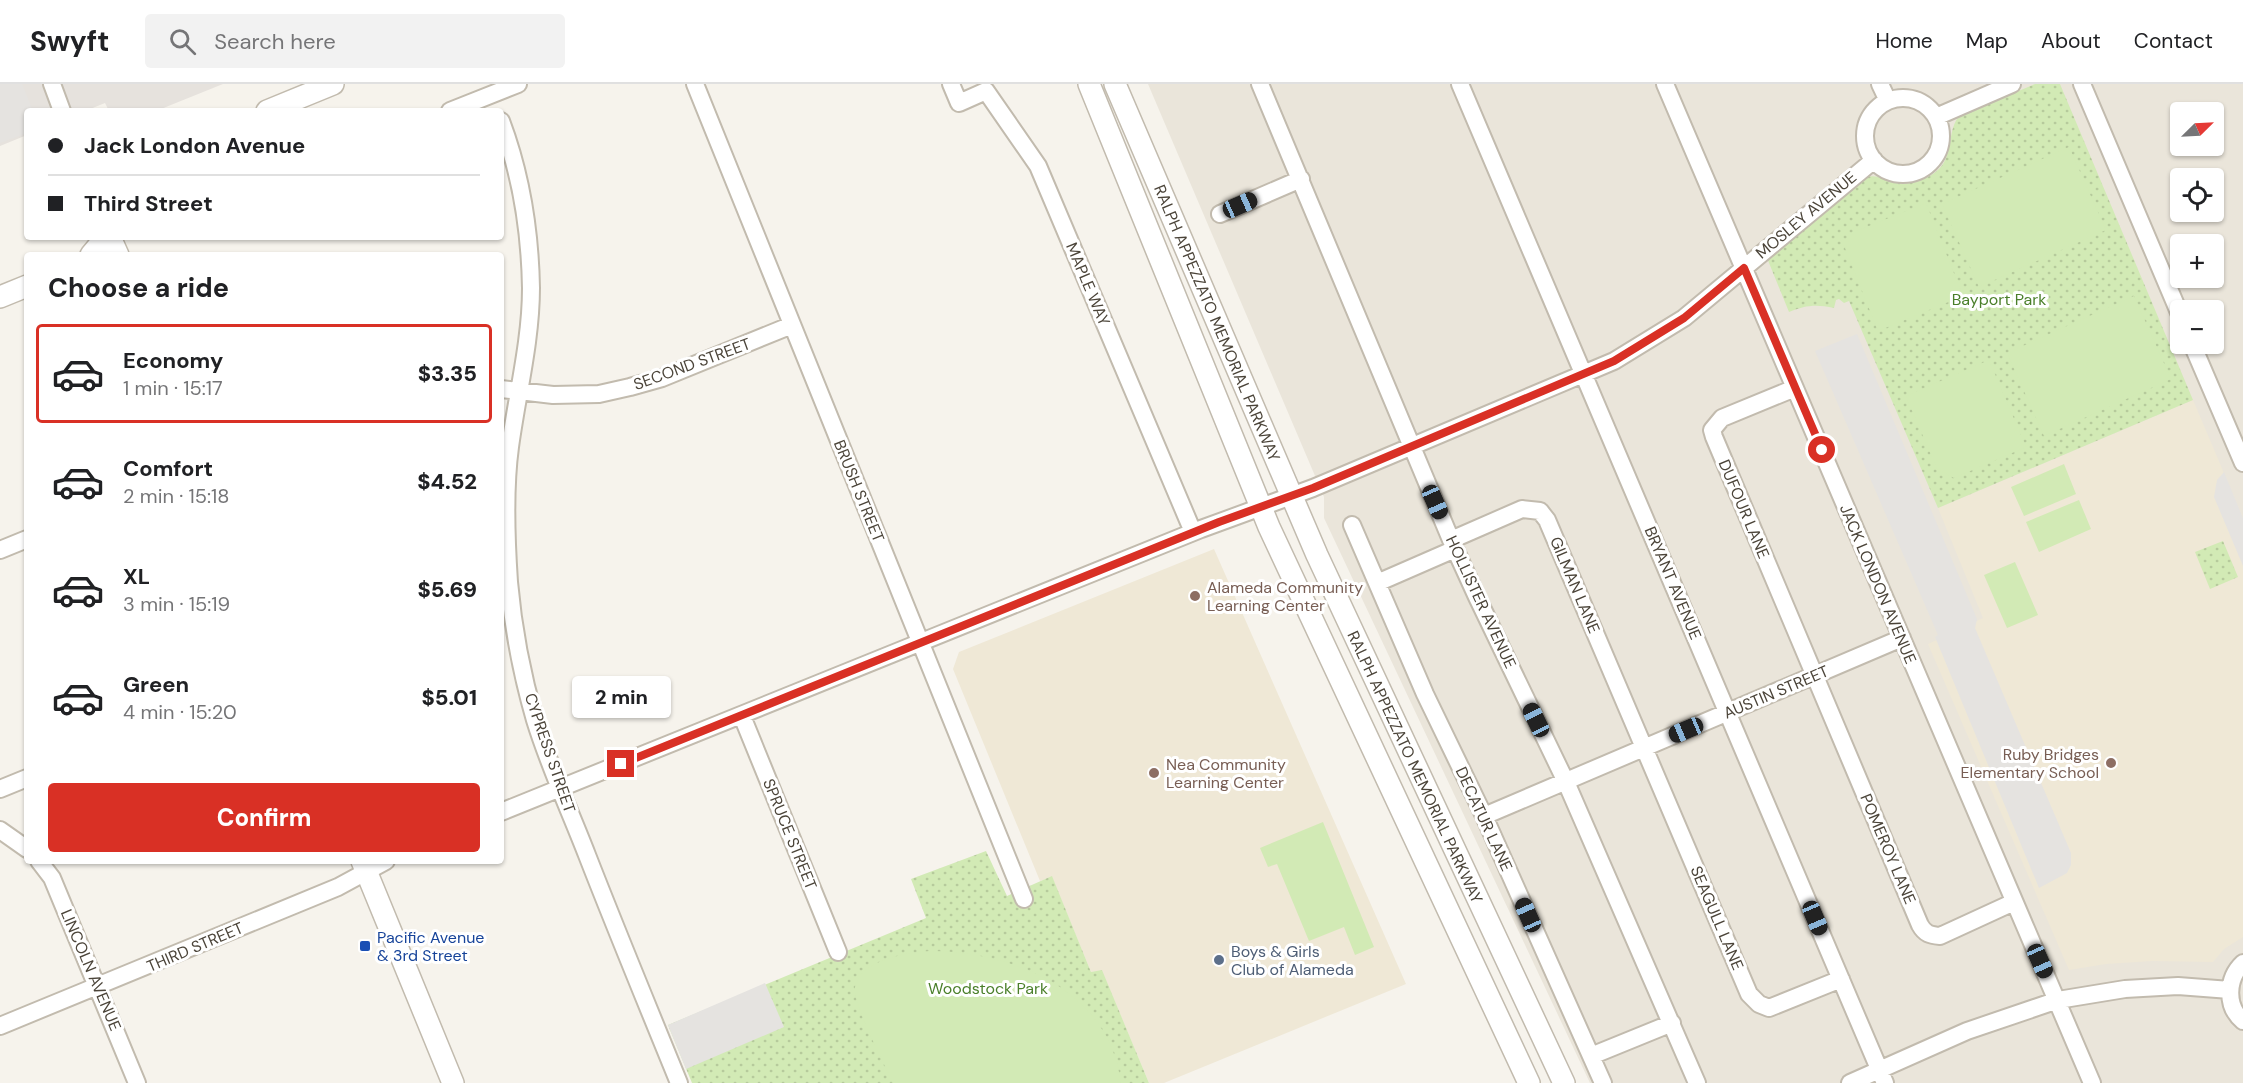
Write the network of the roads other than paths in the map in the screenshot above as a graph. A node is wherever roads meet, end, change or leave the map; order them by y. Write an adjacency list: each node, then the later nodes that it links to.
1 (52, 84): 16 (street)
2 (333, 84): 17 (street)
3 (518, 84): 14 (street)
4 (695, 84): 31 (street, BRUSH STREET)
5 (951, 84): 42 (street, MAPLE WAY)
6 (1089, 84): 40 (street, RALPH APPEZZATO MEMORIAL PARKWAY)
7 (1260, 84): 23 (street, HOLLISTER AVENUE)
8 (1460, 84): 33 (street, BRYANT AVENUE)
9 (1665, 84): 27 (street, JACK LONDON AVENUE)
10 (1880, 84): 15 (street)
11 (2012, 84): 20 (street)
12 (2082, 84): 30 (street)
13 (1119, 87): 39 (street, RALPH APPEZZATO MEMORIAL PARKWAY)
14 (491, 95): 18 (street); 19 (street)
15 (1888, 101): 20 (street); 22 (street)
16 (61, 108)
17 (274, 108)
18 (458, 108)
19 (496, 108)
20 (1936, 117): 22 (street)
21 (504, 129): 36 (street, CYPRESS STREET)
22 (1874, 160): 27 (street, MOSLEY AVENUE)
23 (1301, 178): 24 (street); 37 (street, HOLLISTER AVENUE)
24 (1220, 214)
25 (105, 240): 26 (street)
26 (94, 252)
27 (1744, 268): 33 (street, MOSLEY AVENUE); 34 (street, JACK LONDON AVENUE)
28 (24, 287): 29 (street)
29 (0, 297)
30 (2174, 300)
31 (792, 325): 36 (street, SECOND STREET); 48 (street, BRUSH STREET)
32 (2196, 354): 38 (street)
33 (1584, 374): 37 (street, MOSLEY AVENUE); 50 (street, BRYANT AVENUE)
34 (1795, 388): 47 (street, JACK LONDON AVENUE); 49 (street, DUFOUR LANE)
35 (504, 389): 36 (street, SECOND STREET)
36 (519, 391): 55 (street, CYPRESS STREET)
37 (1411, 446): 39 (street, MOSLEY AVENUE); 44 (street, HOLLISTER AVENUE)
38 (2243, 463)
39 (1291, 495): 40 (street); 80 (street, RALPH APPEZZATO MEMORIAL PARKWAY)
40 (1261, 507): 42 (street); 79 (street, RALPH APPEZZATO MEMORIAL PARKWAY)
41 (1352, 525): 46 (street, DECATUR LANE)
42 (1193, 532): 48 (street)
43 (24, 540): 45 (street)
44 (1453, 544): 46 (street); 52 (street, GILMAN LANE); 54 (street, HOLLISTER AVENUE)
45 (0, 550)
46 (1377, 583): 58 (street, DECATUR LANE)
47 (1902, 638): 49 (street, AUSTIN STREET); 64 (street, JACK LONDON AVENUE)
48 (921, 642): 51 (street); 63 (street, BRUSH STREET)
49 (1814, 675): 50 (street, AUSTIN STREET); 64 (street, POMEROY LANE)
50 (1728, 712): 52 (street, AUSTIN STREET); 67 (street, BRYANT AVENUE)
51 (742, 716): 55 (street); 65 (street, SPRUCE STREET)
52 (1644, 748): 54 (street, AUSTIN STREET); 67 (street, SEAGULL LANE)
53 (24, 779): 56 (street)
54 (1566, 782): 58 (street, AUSTIN STREET); 72 (street, HOLLISTER AVENUE)
55 (561, 788): 57 (street); 78 (street, CYPRESS STREET)
56 (0, 789)
57 (504, 811)
58 (1484, 816): 74 (street, DECATUR LANE)
59 (0, 830): 60 (street)
60 (24, 847)
61 (41, 864): 68 (street, LINCOLN AVENUE)
62 (365, 866): 68 (street, THIRD STREET); 77 (street)
63 (1024, 899)
64 (2014, 902): 70 (street, JACK LONDON AVENUE)
65 (838, 952)
66 (2243, 963): 69 (street)
67 (1841, 979): 75 (street, BRYANT AVENUE)
68 (98, 987): 73 (street, THIRD STREET); 76 (street, LINCOLN AVENUE)
69 (2230, 990): 70 (street); 71 (street)
70 (2058, 1000): 75 (street); 84 (street, JACK LONDON AVENUE)
71 (2243, 1021)
72 (1672, 1023): 74 (street); 82 (street, HOLLISTER AVENUE)
73 (0, 1026)
74 (1591, 1056): 81 (street, DECATUR LANE)
75 (1883, 1077): 83 (street)
76 (137, 1083)
77 (453, 1083)
78 (679, 1083)
79 (1529, 1083)
80 (1564, 1083)
81 (1603, 1083)
82 (1696, 1083)
83 (1850, 1083)
84 (2092, 1083)

